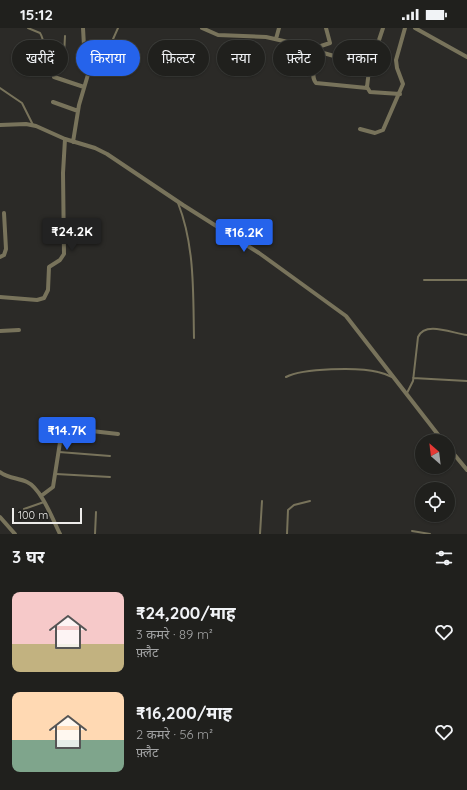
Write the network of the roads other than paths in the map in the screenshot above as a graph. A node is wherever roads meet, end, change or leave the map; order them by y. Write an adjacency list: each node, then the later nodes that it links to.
1 (28, 28): 10 (lane)
2 (83, 28): 20 (street)
3 (118, 28): 12 (lane)
4 (202, 28): 11 (street)
5 (279, 28): 11 (street)
6 (326, 28): 15 (street)
7 (383, 28): 14 (street)
8 (405, 28): 23 (street)
9 (415, 28): 16 (street)
10 (65, 36)
11 (276, 39): 13 (street)
12 (113, 40)
13 (279, 40)
14 (379, 40)
15 (325, 46)
16 (467, 57)
17 (314, 76): 22 (street)
18 (368, 76): 22 (street)
19 (54, 77): 20 (street)
20 (84, 87): 25 (street)
21 (0, 88): 27 (lane)
22 (367, 88): 23 (street)
23 (400, 94): 28 (street)
24 (53, 102): 25 (street)
25 (78, 111): 30 (street)
26 (0, 125): 27 (street)
27 (34, 126): 29 (street)
28 (360, 129)
29 (65, 139): 30 (street); 36 (street)
30 (73, 142): 31 (street)
31 (177, 201): 40 (lane); 42 (street)
32 (4, 213): 33 (street)
33 (0, 257)
34 (424, 280): 35 (lane)
35 (467, 280)
36 (0, 297)
37 (19, 330): 38 (street)
38 (0, 331)
39 (467, 335): 43 (lane)
40 (194, 338)
41 (286, 377): 42 (lane)
42 (395, 378): 45 (street)
43 (413, 378): 44 (lane); 45 (lane)
44 (467, 381)
45 (406, 394): 47 (street)
46 (118, 434): 48 (street)
47 (437, 434)
48 (59, 452): 50 (lane); 53 (street)
49 (455, 455): 51 (street)
50 (110, 456)
51 (467, 470)
52 (0, 472): 55 (street)
53 (56, 474): 54 (lane); 55 (street)
54 (110, 477)
55 (41, 496): 58 (street)
56 (262, 501): 66 (lane)
57 (310, 501): 67 (lane)
58 (44, 502): 59 (lane); 64 (street)
59 (24, 509)
60 (96, 512): 65 (lane)
61 (0, 517): 63 (street)
62 (412, 531): 68 (lane)
63 (15, 534)
64 (60, 534)
65 (95, 534)
66 (260, 534)
67 (288, 534)
68 (430, 534)

